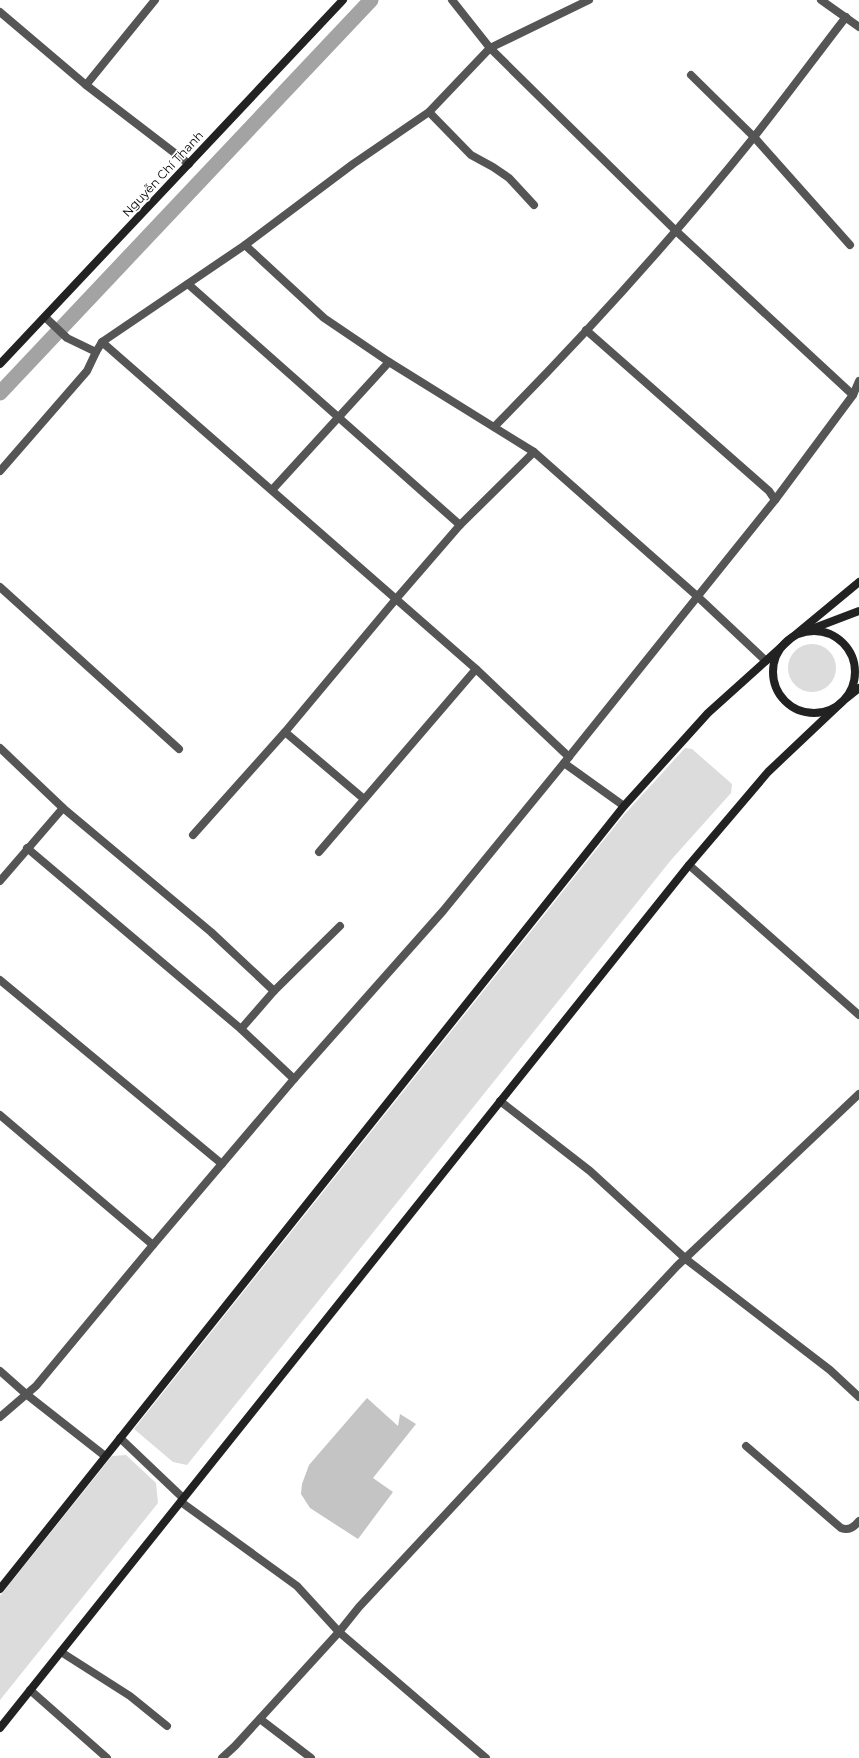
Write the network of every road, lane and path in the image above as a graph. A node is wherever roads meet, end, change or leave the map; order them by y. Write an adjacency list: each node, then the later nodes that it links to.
1 (155, 0): 11 (street)
2 (343, 0): 14 (street, Nguyễn Chí Thanh)
3 (452, 0): 9 (street)
4 (589, 0): 9 (street)
5 (821, 0): 7 (street)
6 (0, 12): 11 (street)
7 (846, 17): 8 (street); 13 (street)
8 (859, 27)
9 (490, 48): 12 (street); 16 (street)
10 (691, 75): 13 (street)
11 (86, 85): 14 (street)
12 (429, 112): 15 (street); 17 (street)
13 (754, 137): 16 (street); 18 (street)
14 (188, 164): 20 (street, Nguyễn Chí Thanh)
15 (534, 205)
16 (676, 230): 21 (street); 27 (street)
17 (245, 245): 19 (street); 24 (street)
18 (850, 245)
19 (188, 284): 22 (street); 28 (street)
20 (45, 317): 23 (street); 25 (street, Nguyễn Chí Thanh)
21 (586, 330): 29 (street); 33 (street)
22 (102, 342): 23 (street); 32 (street)
23 (96, 352): 31 (street)
24 (389, 362): 28 (street); 29 (street)
25 (0, 364)
26 (858, 384): 27 (street)
27 (853, 395): 33 (street)
28 (338, 418): 32 (street); 34 (street)
29 (494, 427): 30 (street)
30 (534, 452): 34 (street); 37 (street)
31 (0, 471)
32 (272, 490): 38 (street)
33 (775, 500): 37 (street)
34 (460, 525): 38 (street)
35 (859, 582): 41 (street)
36 (0, 587): 49 (street)
37 (697, 596): 42 (street); 50 (street)
38 (396, 599): 43 (street); 47 (street)
39 (859, 611): 40 (street)
40 (801, 634): 41 (street); 45 (street)
41 (789, 640): 42 (street); 46 (street)
42 (766, 661): 52 (street)
43 (476, 669): 50 (street); 51 (street)
44 (859, 680): 45 (street)
45 (855, 689): 46 (street)
46 (843, 701): 57 (street)
47 (285, 732): 51 (street); 54 (street)
48 (0, 748): 53 (street)
49 (179, 749)
50 (567, 760): 52 (street); 64 (street)
51 (364, 799): 56 (street)
52 (624, 806): 75 (street)
53 (62, 808): 55 (street); 61 (street)
54 (193, 835)
55 (27, 848): 58 (street); 63 (street)
56 (319, 852)
57 (689, 865): 62 (street); 66 (street)
58 (0, 881)
59 (340, 926): 61 (street)
60 (0, 980): 68 (street)
61 (274, 991): 63 (street)
62 (859, 1015)
63 (240, 1030): 64 (street)
64 (294, 1079): 68 (street)
65 (859, 1094): 70 (street)
66 (500, 1101): 70 (street); 78 (street)
67 (0, 1115): 69 (street)
68 (222, 1164): 69 (street)
69 (153, 1245): 72 (street)
70 (685, 1258): 73 (street); 81 (street)
71 (0, 1371): 72 (street)
72 (26, 1394): 74 (street); 77 (street)
73 (859, 1397)
74 (0, 1417)
75 (120, 1438): 77 (street); 78 (street)
76 (746, 1446): 79 (street)
77 (105, 1456): 80 (street)
78 (182, 1500): 81 (street); 82 (street)
79 (859, 1521)
80 (0, 1589)
81 (340, 1632): 84 (street); 90 (street)
82 (61, 1652): 83 (street); 85 (street)
83 (30, 1690): 86 (street); 87 (street)
84 (260, 1719): 88 (street); 89 (street)
85 (168, 1726)
86 (0, 1728)
87 (107, 1758)
88 (222, 1758)
89 (312, 1758)
90 (486, 1758)

